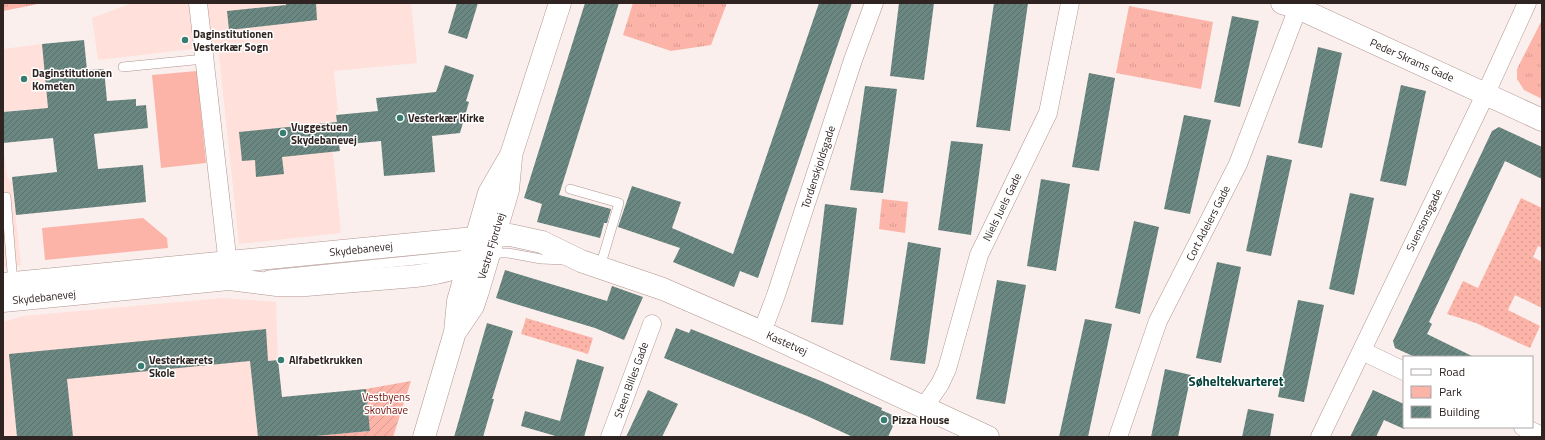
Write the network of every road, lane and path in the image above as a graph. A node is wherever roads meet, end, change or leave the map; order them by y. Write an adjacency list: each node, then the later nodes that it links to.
1 (198, 3): 7 (street)
2 (560, 3): 13 (street, Vestre Fjordvej)
3 (874, 3): 18 (street, Tordenskjoldsgade)
4 (1070, 3): 21 (street, Niels Juels Gade)
5 (1527, 3): 9 (street, Suensonsgade)
6 (1290, 6): 9 (street, Peder Skrams Gade); 27 (street, Cort Adelers Gade)
7 (204, 59): 8 (lane); 15 (street)
8 (123, 67)
9 (1486, 93): 10 (street, Peder Skrams Gade); 19 (street, Suensonsgade)
10 (1542, 120)
11 (570, 189): 14 (lane)
12 (6, 197): 16 (lane)
13 (480, 249): 14 (street, Kastetvej); 15 (street, Skydebanevej); 15 (street, Skydebanevej); 24 (street, Vestre Fjordvej)
14 (590, 264): 18 (street, Kastetvej)
15 (228, 270): 16 (street, Skydebanevej)
16 (10, 292)
17 (652, 324): 25 (street, Steen Billes Gade)
18 (762, 332): 21 (street, Kastetvej)
19 (1362, 351): 20 (street); 28 (street, Suensonsgade)
20 (1403, 371)
21 (924, 407): 26 (street, Kastetvej)
22 (1525, 428): 23 (street)
23 (1542, 436)
24 (424, 437)
25 (610, 437)
26 (988, 437)
27 (1118, 437)
28 (1320, 437)

